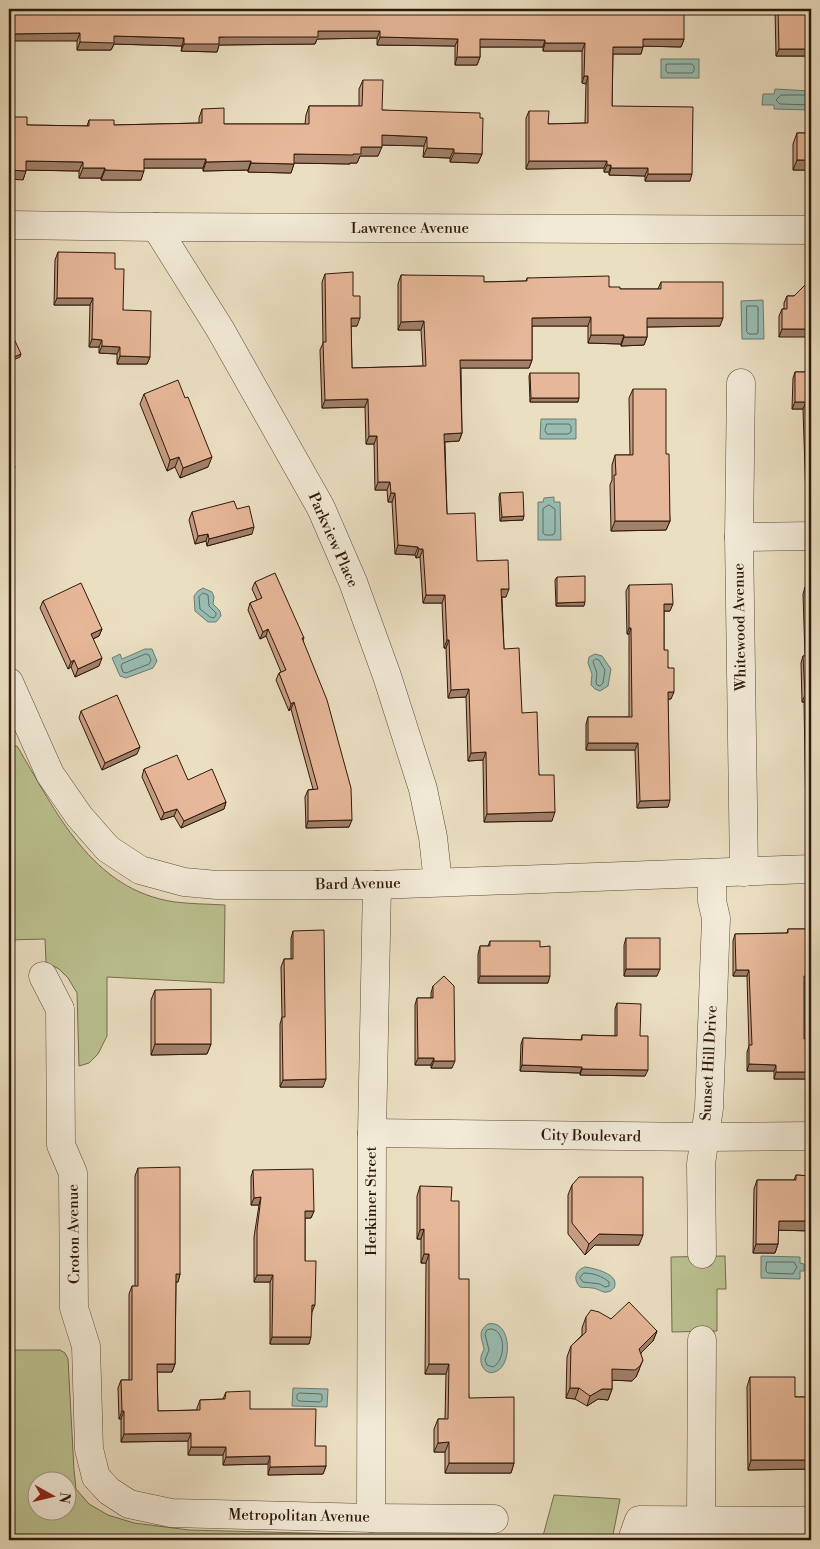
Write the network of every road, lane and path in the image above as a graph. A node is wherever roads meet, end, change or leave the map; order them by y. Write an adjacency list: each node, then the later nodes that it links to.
1 (9, 225): 2 (street, Lawrence Avenue)
2 (156, 227): 3 (street, Lawrence Avenue); 11 (street, Parkview Place)
3 (811, 230)
4 (741, 383): 5 (street, Whitewood Avenue)
5 (739, 536): 6 (street); 9 (street, Whitewood Avenue)
6 (811, 536)
7 (9, 682): 12 (street, Bard Avenue)
8 (811, 869): 9 (street, Bard Avenue)
9 (744, 872): 10 (street, Bard Avenue)
10 (712, 873): 11 (street, Bard Avenue); 16 (street, Sunset Hill Drive)
11 (438, 882): 12 (street, Bard Avenue)
12 (377, 885): 14 (street, Herkimer Street)
13 (43, 976): 19 (street, Croton Avenue)
14 (372, 1133): 16 (street, City Boulevard); 20 (street, Herkimer Street)
15 (811, 1136): 16 (street, City Boulevard)
16 (705, 1137): 17 (street, Sunset Hill Drive)
17 (702, 1254)
18 (702, 1340): 22 (street)
19 (108, 1491): 20 (street, Metropolitan Avenue)
20 (371, 1518): 21 (street, Metropolitan Avenue)
21 (494, 1519)
22 (702, 1520): 23 (street); 24 (street)
23 (811, 1521)
24 (636, 1530)

